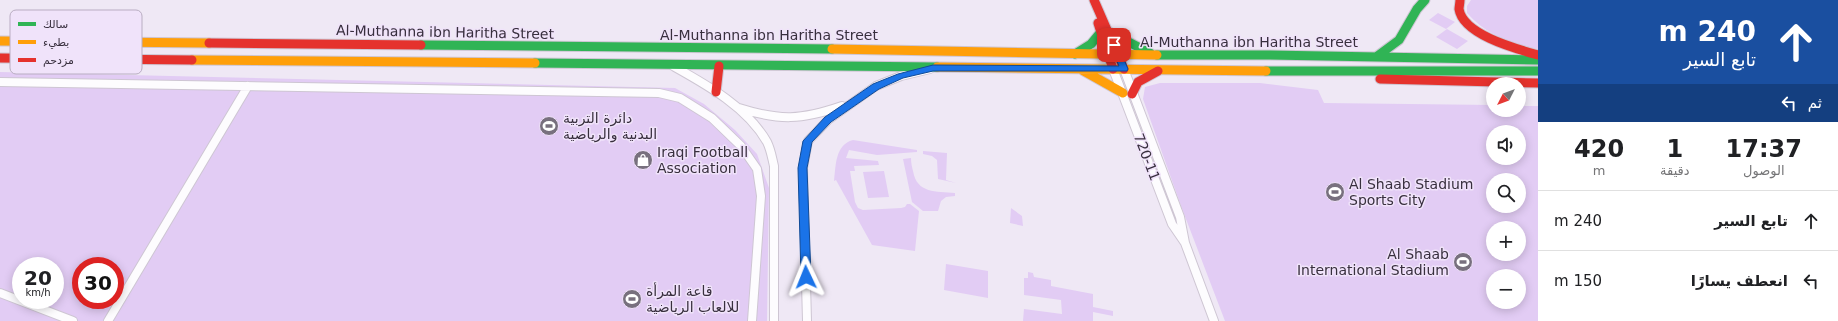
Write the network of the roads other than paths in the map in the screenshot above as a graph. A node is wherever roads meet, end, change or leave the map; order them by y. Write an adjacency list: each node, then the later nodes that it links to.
1 (1425, 0): 13 (main road)
2 (1460, 0): 11 (main road)
3 (1095, 3): 4 (main road)
4 (1105, 32): 8 (main road); 9 (main road); 10 (main road); 12 (main road)
5 (0, 41): 6 (main road, Al-Muthanna ibn Haritha Street)
6 (10, 41)
7 (142, 42): 8 (main road, Al-Muthanna ibn Haritha Street)
8 (1075, 54): 9 (main road, Al-Muthanna ibn Haritha Street)
9 (1108, 54): 10 (main road, Al-Muthanna ibn Haritha Street); 22 (main road)
10 (1118, 54): 12 (main road, Al-Muthanna ibn Haritha Street); 23 (main road)
11 (1538, 55)
12 (1156, 56): 13 (main road, Al-Muthanna ibn Haritha Street)
13 (1376, 57): 17 (main road, Al-Muthanna ibn Haritha Street)
14 (0, 58): 15 (main road, Al-Muthanna ibn Haritha Street)
15 (10, 58)
16 (142, 60): 18 (main road, Al-Muthanna ibn Haritha Street)
17 (1538, 60)
18 (673, 66): 19 (main road, Al-Muthanna ibn Haritha Street); 30 (street)
19 (719, 66): 20 (main road, Al-Muthanna ibn Haritha Street); 30 (main road)
20 (933, 68): 21 (main road, Al-Muthanna ibn Haritha Street); 32 (street)
21 (1079, 69): 22 (main road, Al-Muthanna ibn Haritha Street); 31 (main road)
22 (1113, 69): 23 (main road, Al-Muthanna ibn Haritha Street); 31 (street, 720-11)
23 (1124, 69): 24 (main road, Al-Muthanna ibn Haritha Street); 31 (street, 720-11)
24 (1160, 70): 25 (main road, Al-Muthanna ibn Haritha Street); 31 (main road)
25 (1287, 71): 26 (main road, Al-Muthanna ibn Haritha Street); 28 (main road)
26 (1538, 71)
27 (0, 82): 29 (street)
28 (1538, 83)
29 (248, 86): 36 (street); 37 (street)
30 (716, 92): 33 (street)
31 (1127, 93): 40 (street, 720-11)
32 (851, 102): 33 (street); 39 (street)
33 (734, 107): 38 (street)
34 (0, 293): 35 (street)
35 (73, 321)
36 (108, 321)
37 (752, 321)
38 (774, 321)
39 (807, 321)
40 (1214, 321)

